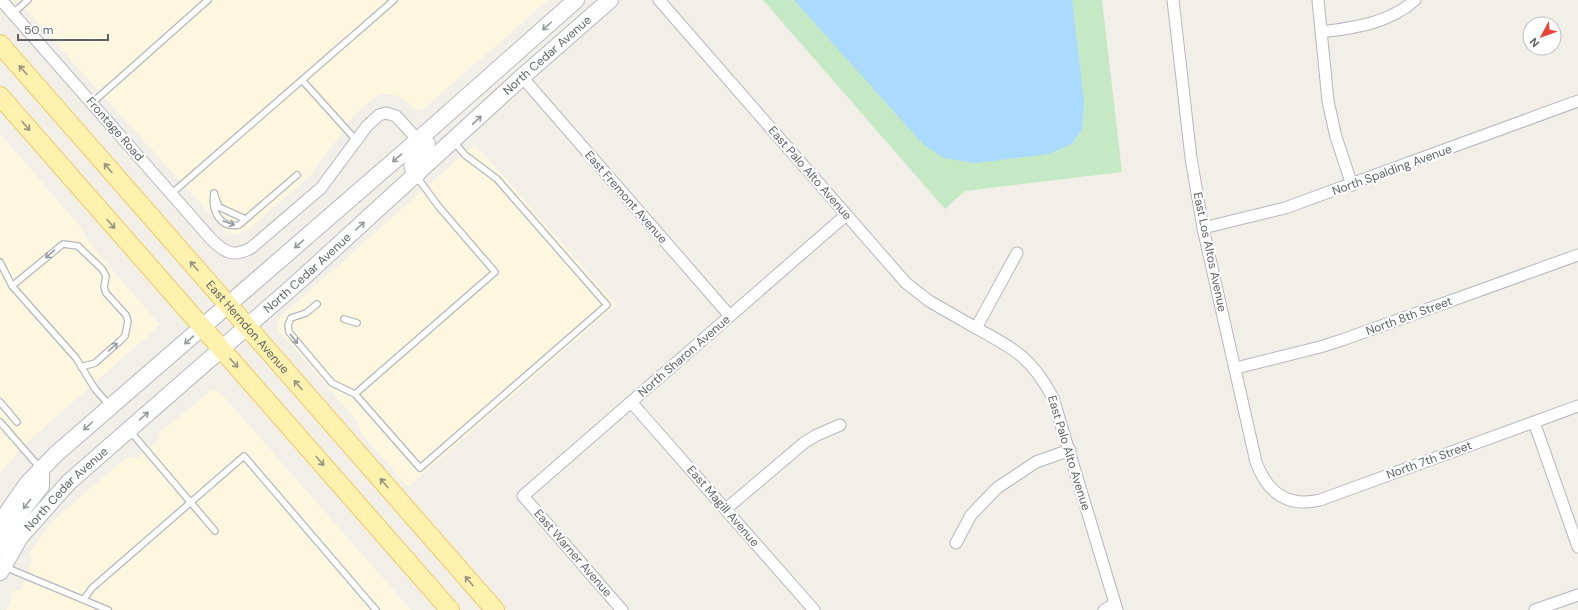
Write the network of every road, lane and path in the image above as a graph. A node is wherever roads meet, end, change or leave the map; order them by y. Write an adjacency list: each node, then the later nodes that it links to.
1 (1, 0): 11 (street, Frontage Road)
2 (28, 0): 11 (lane)
3 (208, 0): 19 (lane)
4 (394, 0): 16 (lane)
5 (576, 0): 14 (main road, North Cedar Avenue, one-way to 14)
6 (610, 0): 15 (main road, North Cedar Avenue)
7 (660, 0): 27 (street, East Palo Alto Avenue)
8 (1173, 0): 29 (street, East Los Altos Avenue)
9 (1318, 0): 12 (street)
10 (1416, 0): 12 (street)
11 (13, 13): 19 (street, Frontage Road)
12 (1321, 32): 25 (street)
13 (0, 44): 35 (main road, East Herndon Avenue, one-way to 13)
14 (510, 58): 21 (main road, North Cedar Avenue); 24 (main road)
15 (522, 77): 22 (main road, North Cedar Avenue, one-way to 15); 36 (street, East Fremont Avenue)
16 (302, 80): 20 (lane); 26 (lane)
17 (0, 96): 40 (main road, one-way to 40)
18 (1578, 101): 25 (street, North Spalding Avenue)
19 (92, 103): 26 (street, Frontage Road)
20 (356, 140): 21 (street); 26 (street, Frontage Road)
21 (418, 140): 35 (main road, North Cedar Avenue, one-way to 35)
22 (453, 142): 24 (main road, North Cedar Avenue); 45 (lane)
23 (297, 175): 28 (lane)
24 (416, 176): 39 (main road, North Cedar Avenue, one-way to 24); 45 (lane)
25 (1352, 185): 29 (street, North Spalding Avenue)
26 (171, 194)
27 (846, 215): 36 (street, North Sharon Avenue); 41 (street, East Palo Alto Avenue)
28 (245, 219): 28 (lane, one-way to 28)
29 (1204, 228): 44 (street, East Los Altos Avenue)
30 (1017, 253): 41 (street)
31 (1578, 255): 44 (street, North 8th Street)
32 (0, 262): 33 (lane)
33 (12, 286): 43 (lane); 43 (lane, one-way to 33)
34 (316, 304): 45 (lane, one-way to 45)
35 (229, 305): 39 (main road, East Herndon Avenue); 40 (main road, North Cedar Avenue)
36 (730, 316): 47 (street, North Sharon Avenue)
37 (344, 319): 38 (lane)
38 (357, 323)
39 (247, 326): 42 (main road, North Cedar Avenue); 73 (main road, East Herndon Avenue, one-way to 39)
40 (203, 328): 42 (main road); 48 (main road, North Cedar Avenue, one-way to 48)
41 (976, 328): 55 (street, East Palo Alto Avenue)
42 (221, 349): 54 (main road, North Cedar Avenue, one-way to 42); 72 (main road, one-way to 72)
43 (81, 367): 48 (lane)
44 (1236, 368): 57 (street, East Los Altos Avenue)
45 (355, 394)
46 (0, 402): 51 (lane)
47 (631, 402): 58 (street, North Sharon Avenue); 60 (street, East Magill Avenue)
48 (110, 406): 56 (main road, North Cedar Avenue, one-way to 56)
49 (1578, 406): 52 (street, North 7th Street)
50 (0, 422): 56 (lane)
51 (17, 422)
52 (1534, 422): 57 (street, North 7th Street); 65 (street)
53 (840, 426): 60 (street)
54 (128, 429): 59 (lane); 66 (main road, North Cedar Avenue)
55 (1070, 450): 63 (street); 69 (street, East Palo Alto Avenue)
56 (41, 469): 61 (main road, North Cedar Avenue); 64 (main road, one-way to 64)
57 (1280, 495)
58 (523, 496): 74 (street, East Warner Avenue)
59 (191, 502): 62 (lane); 68 (lane); 71 (lane)
60 (726, 509): 75 (street, East Magill Avenue)
61 (0, 523)
62 (215, 530)
63 (956, 543)
64 (0, 547)
65 (1578, 547)
66 (1, 566): 68 (lane)
67 (1578, 595): 77 (street)
68 (84, 599): 70 (lane)
69 (1115, 607): 76 (street)
70 (108, 610)
71 (376, 610)
72 (450, 610)
73 (494, 610)
74 (622, 610)
75 (814, 610)
76 (1104, 610)
77 (1535, 610)

